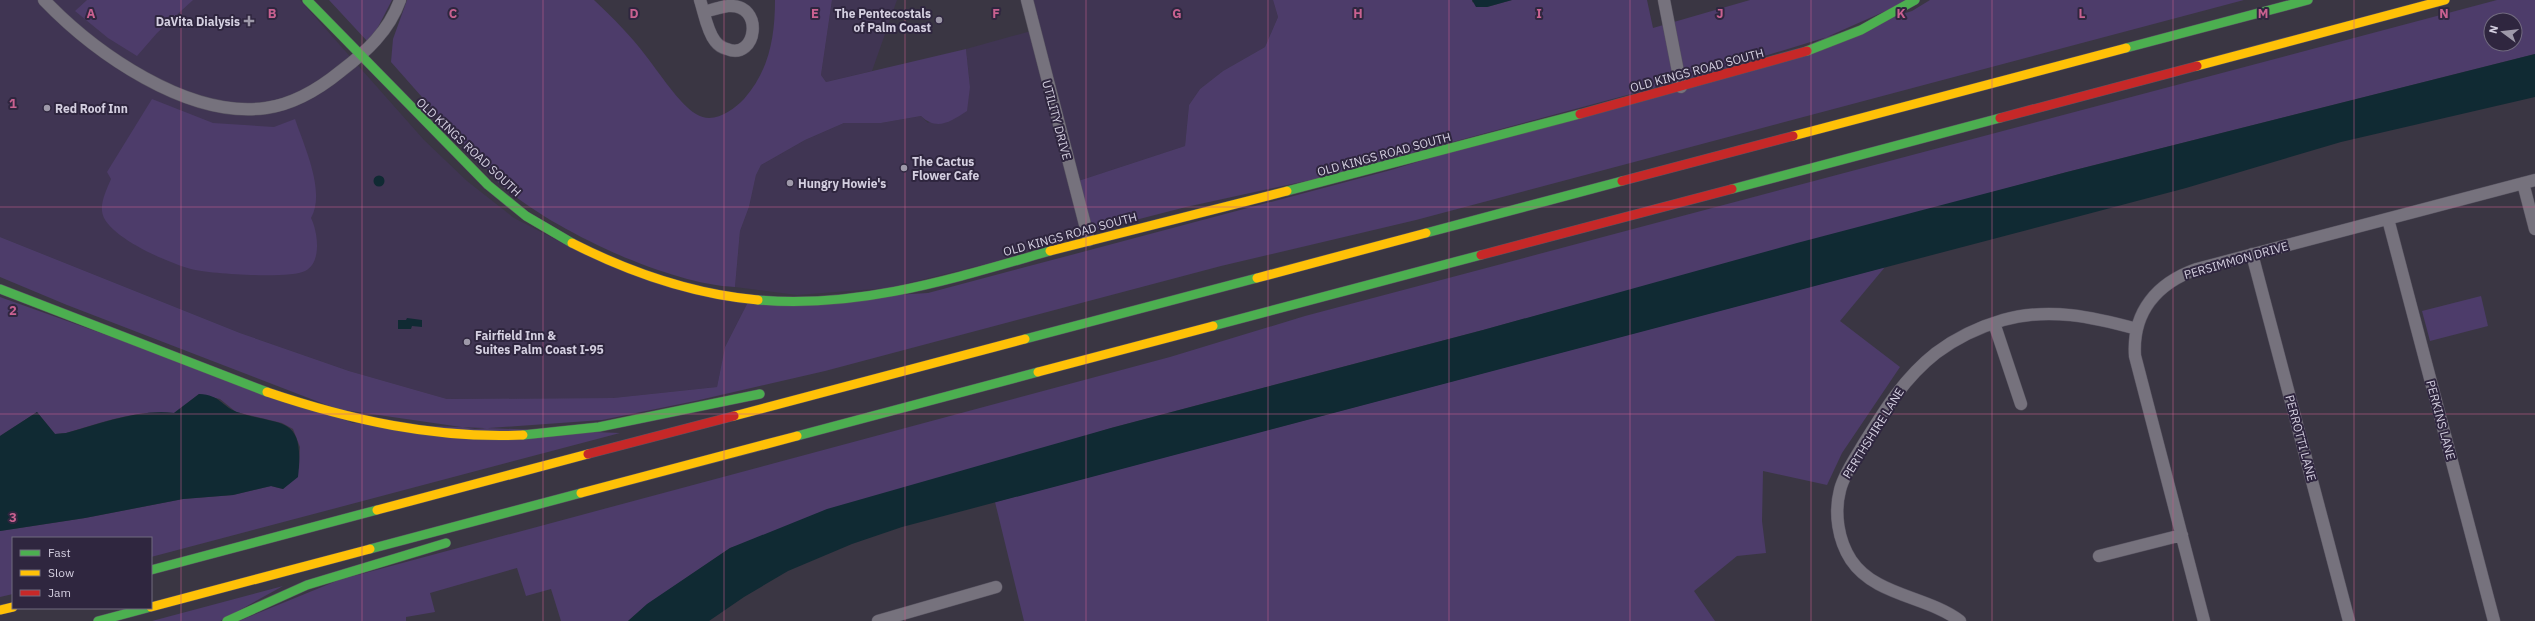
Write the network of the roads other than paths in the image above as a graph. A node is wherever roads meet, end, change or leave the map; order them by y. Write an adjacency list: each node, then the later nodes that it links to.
1 (44, 0): 11 (street)
2 (307, 0): 11 (main road, OLD KINGS ROAD SOUTH)
3 (400, 0): 11 (street)
4 (700, 0): 10 (street)
5 (1027, 0): 17 (street, UTILITY DRIVE)
6 (1664, 0): 12 (street)
7 (1915, 0): 12 (main road, OLD KINGS ROAD SOUTH)
8 (2308, 0): 22 (main road)
9 (2445, 0): 26 (main road)
10 (704, 12)
11 (359, 57): 17 (main road, OLD KINGS ROAD SOUTH)
12 (1681, 87): 17 (main road, OLD KINGS ROAD SOUTH)
13 (2535, 180): 14 (street, PERSIMMON DRIVE)
14 (2523, 183): 15 (street, PERSIMMON DRIVE); 16 (street)
15 (2388, 219): 18 (street, PERSIMMON DRIVE); 43 (street, PERKINS LANE)
16 (2535, 229)
17 (1089, 240)
18 (2252, 254): 21 (street, PERSIMMON DRIVE); 42 (street, PERROTTI LANE)
19 (0, 289): 24 (main road)
20 (1994, 323): 21 (street, PERTHSHIRE LANE); 25 (street); 40 (street, PERTHSHIRE LANE)
21 (2137, 329): 28 (street, PERSIMMON DRIVE)
22 (870, 379): 23 (main road); 31 (main road)
23 (816, 384)
24 (772, 392)
25 (2020, 404)
26 (804, 433): 27 (main road); 34 (main road)
27 (774, 452)
28 (2182, 535): 30 (street); 41 (street, PERSIMMON DRIVE)
29 (454, 541): 38 (main road)
30 (2099, 556)
31 (152, 570)
32 (996, 587): 39 (street)
33 (12, 607): 36 (main road)
34 (152, 607)
35 (143, 609): 37 (main road)
36 (0, 610)
37 (98, 621)
38 (227, 621)
39 (878, 621)
40 (1960, 621)
41 (2204, 621)
42 (2349, 621)
43 (2494, 621)

